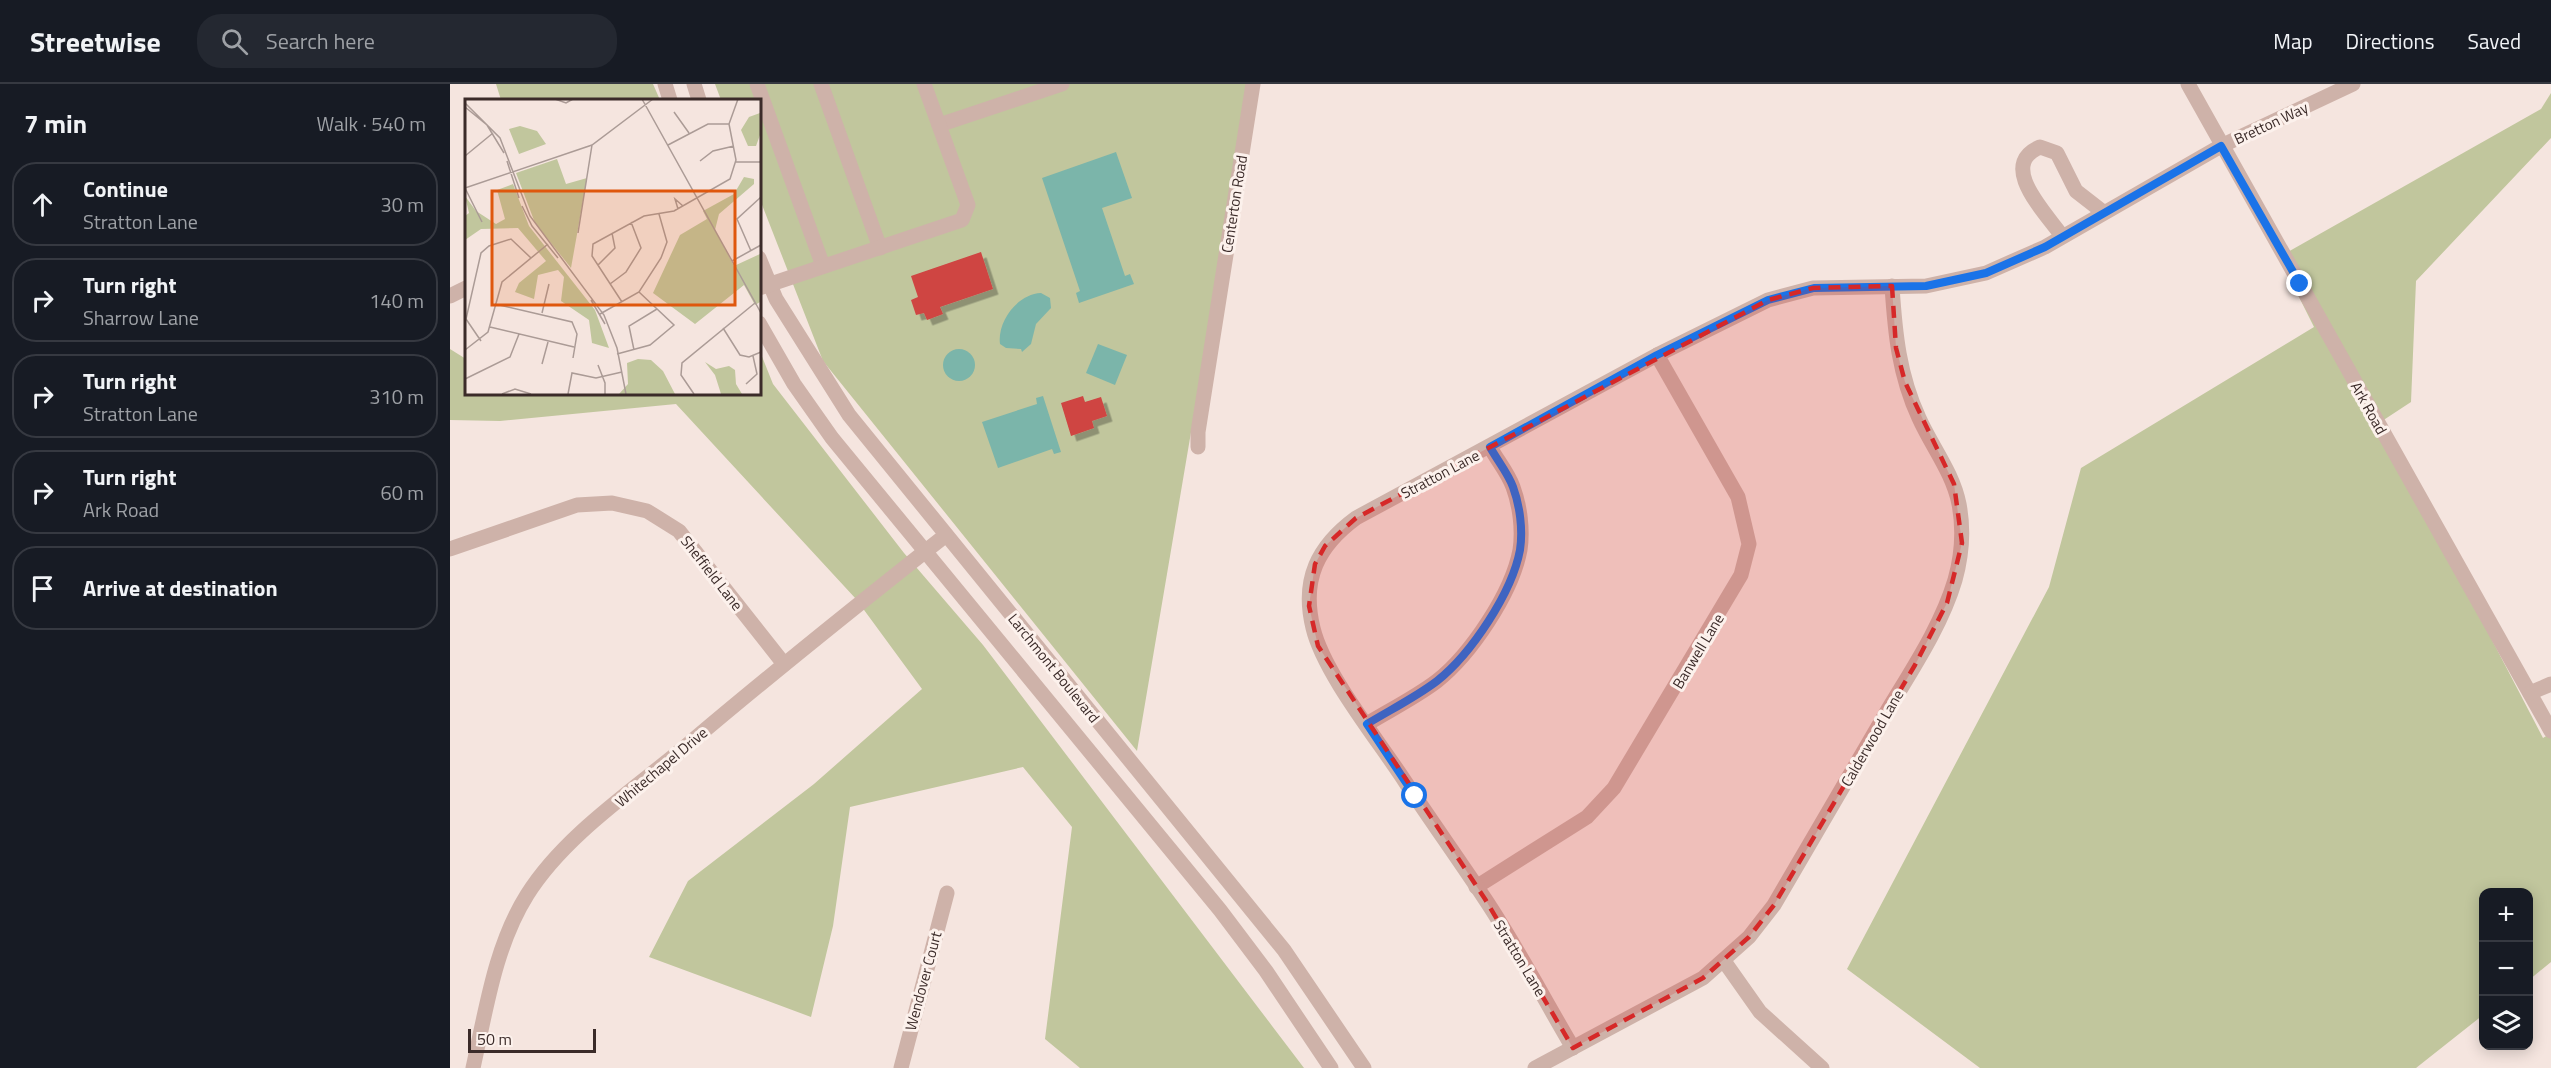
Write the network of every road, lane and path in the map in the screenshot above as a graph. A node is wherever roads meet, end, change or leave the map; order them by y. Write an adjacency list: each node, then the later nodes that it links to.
1 (664, 84): 10 (street)
2 (694, 84): 11 (street)
3 (757, 84): 18 (street)
4 (821, 84): 16 (street)
5 (924, 84): 12 (street)
6 (1062, 84): 12 (street)
7 (1253, 84): 25 (street, Centerton Road)
8 (2188, 84): 13 (street, Ark Road)
9 (2353, 84): 13 (street, Bretton Way)
10 (670, 99)
11 (699, 99)
12 (939, 125): 16 (street)
13 (2221, 146): 14 (street, Stratton Lane); 32 (street, Ark Road)
14 (2103, 212): 15 (street, Stratton Lane); 15 (street)
15 (2062, 237): 20 (street, Stratton Lane)
16 (880, 248): 18 (street)
17 (760, 263): 19 (street, Larchmont Boulevard)
18 (823, 266): 19 (street)
19 (765, 286): 27 (street, Larchmont Boulevard)
20 (1892, 286): 24 (street, Stratton Lane); 37 (street, Calderwood Lane)
21 (465, 288): 22 (street)
22 (450, 296)
23 (760, 325): 29 (street, Larchmont Boulevard)
24 (1657, 355): 26 (street, Stratton Lane); 35 (street, Banwell Lane)
25 (1198, 447)
26 (1490, 447): 33 (street); 33 (street, Stratton Lane)
27 (946, 535): 29 (street, Whitechapel Drive); 42 (street, Larchmont Boulevard)
28 (450, 549): 30 (street, Sheffield Lane)
29 (925, 552): 30 (street, Whitechapel Drive); 41 (street, Larchmont Boulevard)
30 (784, 664): 39 (street, Whitechapel Drive)
31 (2551, 684): 32 (street)
32 (2530, 693): 34 (street, Ark Road)
33 (1367, 724): 35 (street, Stratton Lane)
34 (2551, 732)
35 (1476, 887): 38 (street, Stratton Lane)
36 (947, 893): 40 (street, Wendover Court)
37 (1724, 961): 38 (street, Calderwood Lane); 44 (street)
38 (1573, 1048): 43 (street, Calderwood Lane)
39 (478, 1067)
40 (901, 1068)
41 (1331, 1068)
42 (1364, 1068)
43 (1536, 1068)
44 (1821, 1068)

